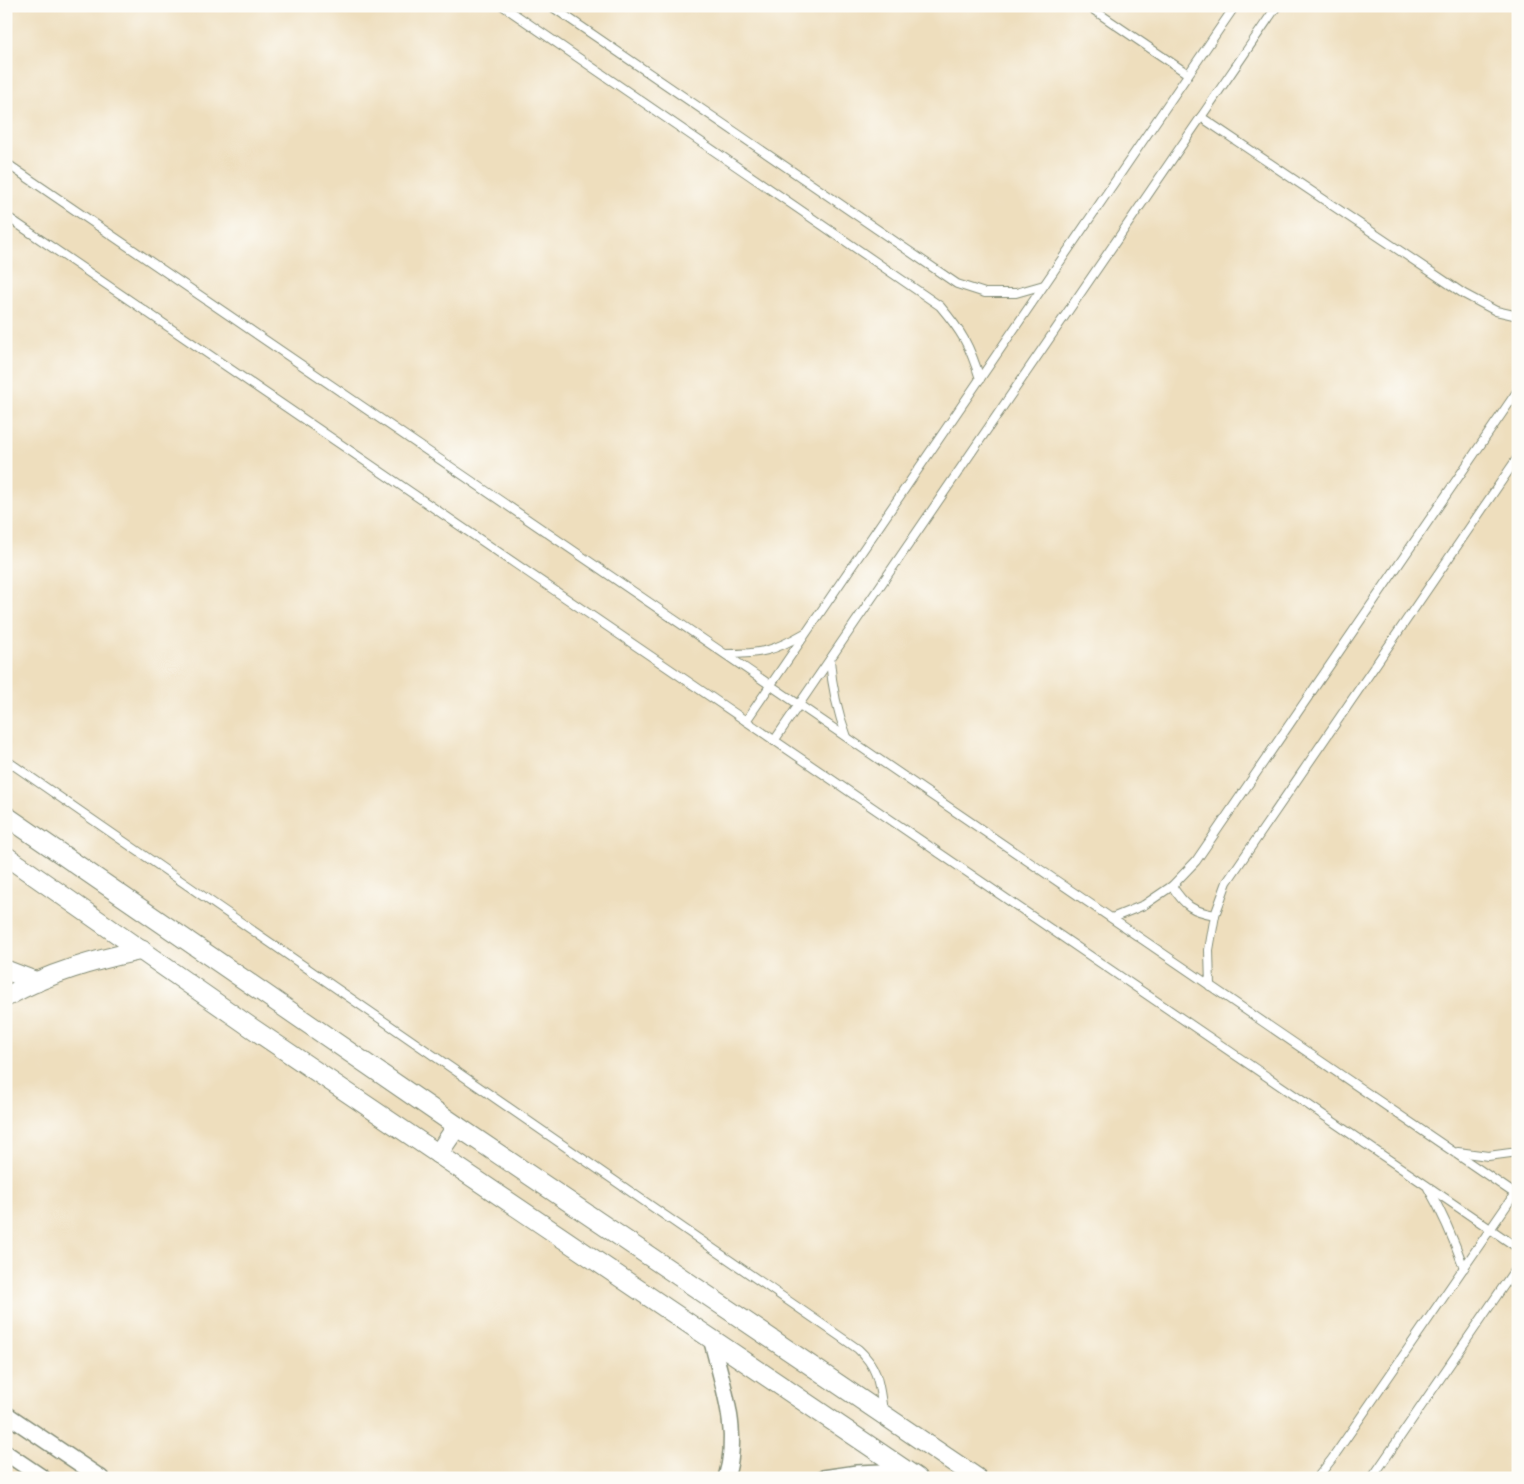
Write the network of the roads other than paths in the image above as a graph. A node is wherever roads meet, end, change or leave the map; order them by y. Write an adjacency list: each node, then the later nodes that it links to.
1 (503, 6): 12 (lane)
2 (551, 6): 10 (lane)
3 (1088, 6): 6 (lane)
4 (1235, 6): 6 (lane)
5 (1277, 6): 7 (lane)
6 (1188, 74): 10 (lane)
7 (1201, 117): 11 (lane); 17 (lane)
8 (6, 163): 16 (lane)
9 (6, 216): 20 (lane)
10 (1044, 284): 12 (lane)
11 (1518, 316)
12 (980, 379): 15 (lane)
13 (1518, 390): 26 (lane)
14 (1518, 457): 27 (lane)
15 (807, 632): 16 (lane); 18 (lane)
16 (726, 654): 18 (lane)
17 (830, 660): 19 (lane); 21 (lane)
18 (771, 685): 19 (lane); 20 (lane)
19 (799, 704): 21 (lane); 22 (lane)
20 (746, 721): 22 (lane)
21 (847, 737): 28 (lane)
22 (774, 740): 38 (lane)
23 (6, 760): 46 (lane)
24 (6, 816): 34 (street)
25 (6, 856): 29 (street)
26 (1172, 886): 27 (lane); 28 (lane)
27 (1215, 915): 32 (lane)
28 (1112, 918): 32 (lane)
29 (142, 950): 31 (street); 37 (street)
30 (6, 970): 31 (street)
31 (37, 982): 33 (street)
32 (1210, 986): 35 (lane)
33 (6, 997)
34 (457, 1126): 37 (street); 46 (street)
35 (1456, 1152): 36 (lane); 39 (lane)
36 (1518, 1152)
37 (438, 1154): 44 (street)
38 (1427, 1186): 40 (lane); 43 (lane)
39 (1517, 1193): 40 (lane)
40 (1490, 1229): 41 (lane); 43 (lane)
41 (1518, 1248)
42 (1518, 1266): 56 (lane)
43 (1464, 1268): 55 (lane)
44 (711, 1338): 49 (street); 52 (street)
45 (6, 1414): 48 (street)
46 (883, 1414): 54 (street)
47 (6, 1453): 50 (street)
48 (80, 1472): 51 (street)
49 (911, 1474): 53 (street)
50 (43, 1478)
51 (101, 1478)
52 (726, 1478)
53 (823, 1478)
54 (977, 1478)
55 (1318, 1478)
56 (1372, 1478)

